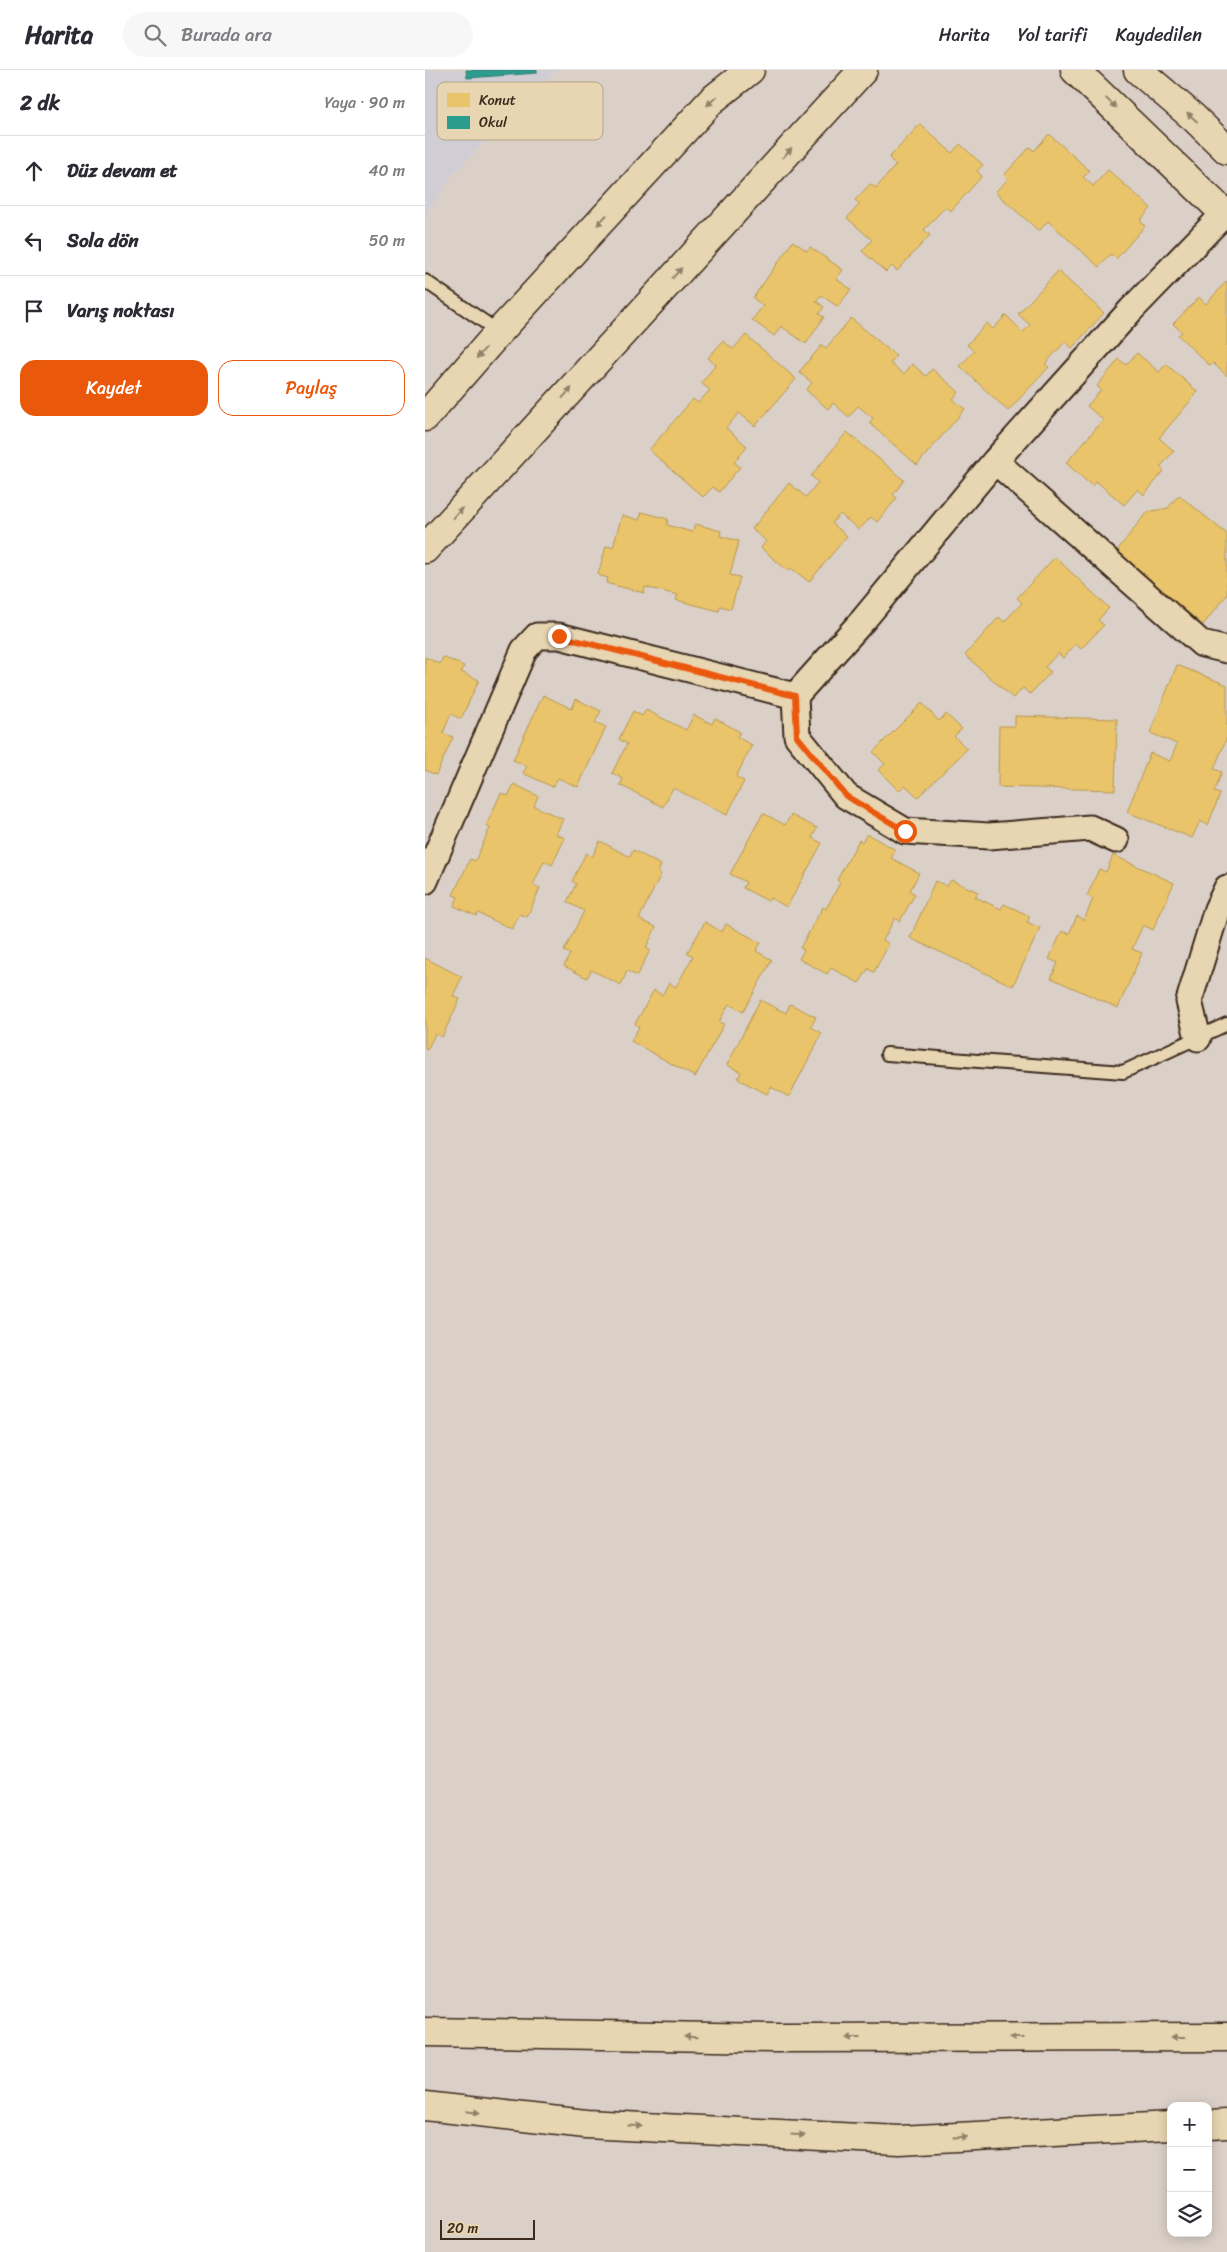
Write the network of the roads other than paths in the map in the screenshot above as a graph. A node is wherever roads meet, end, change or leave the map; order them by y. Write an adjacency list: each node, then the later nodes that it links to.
1 (750, 70): 8 (main road, one-way to 8)
2 (863, 70): 11 (main road, one-way to 2)
3 (1075, 70): 6 (main road, one-way to 6)
4 (1138, 70): 5 (main road, one-way to 4)
5 (1227, 150)
6 (1226, 215): 10 (street)
7 (425, 281): 8 (lane)
8 (499, 332): 9 (main road, one-way to 9)
9 (425, 417)
10 (995, 462): 12 (street); 13 (street)
11 (425, 550)
12 (1227, 650)
13 (795, 696): 14 (street); 15 (street)
14 (1116, 840)
15 (425, 881)
16 (1227, 888): 18 (street)
17 (1227, 1024): 18 (lane)
18 (1198, 1038): 19 (lane)
19 (887, 1054)
20 (425, 2032): 21 (main road, one-way to 20)
21 (1227, 2037)
22 (425, 2106): 25 (main road, one-way to 25)
23 (1212, 2124): 24 (main road)
24 (1227, 2124)
25 (1167, 2126)

